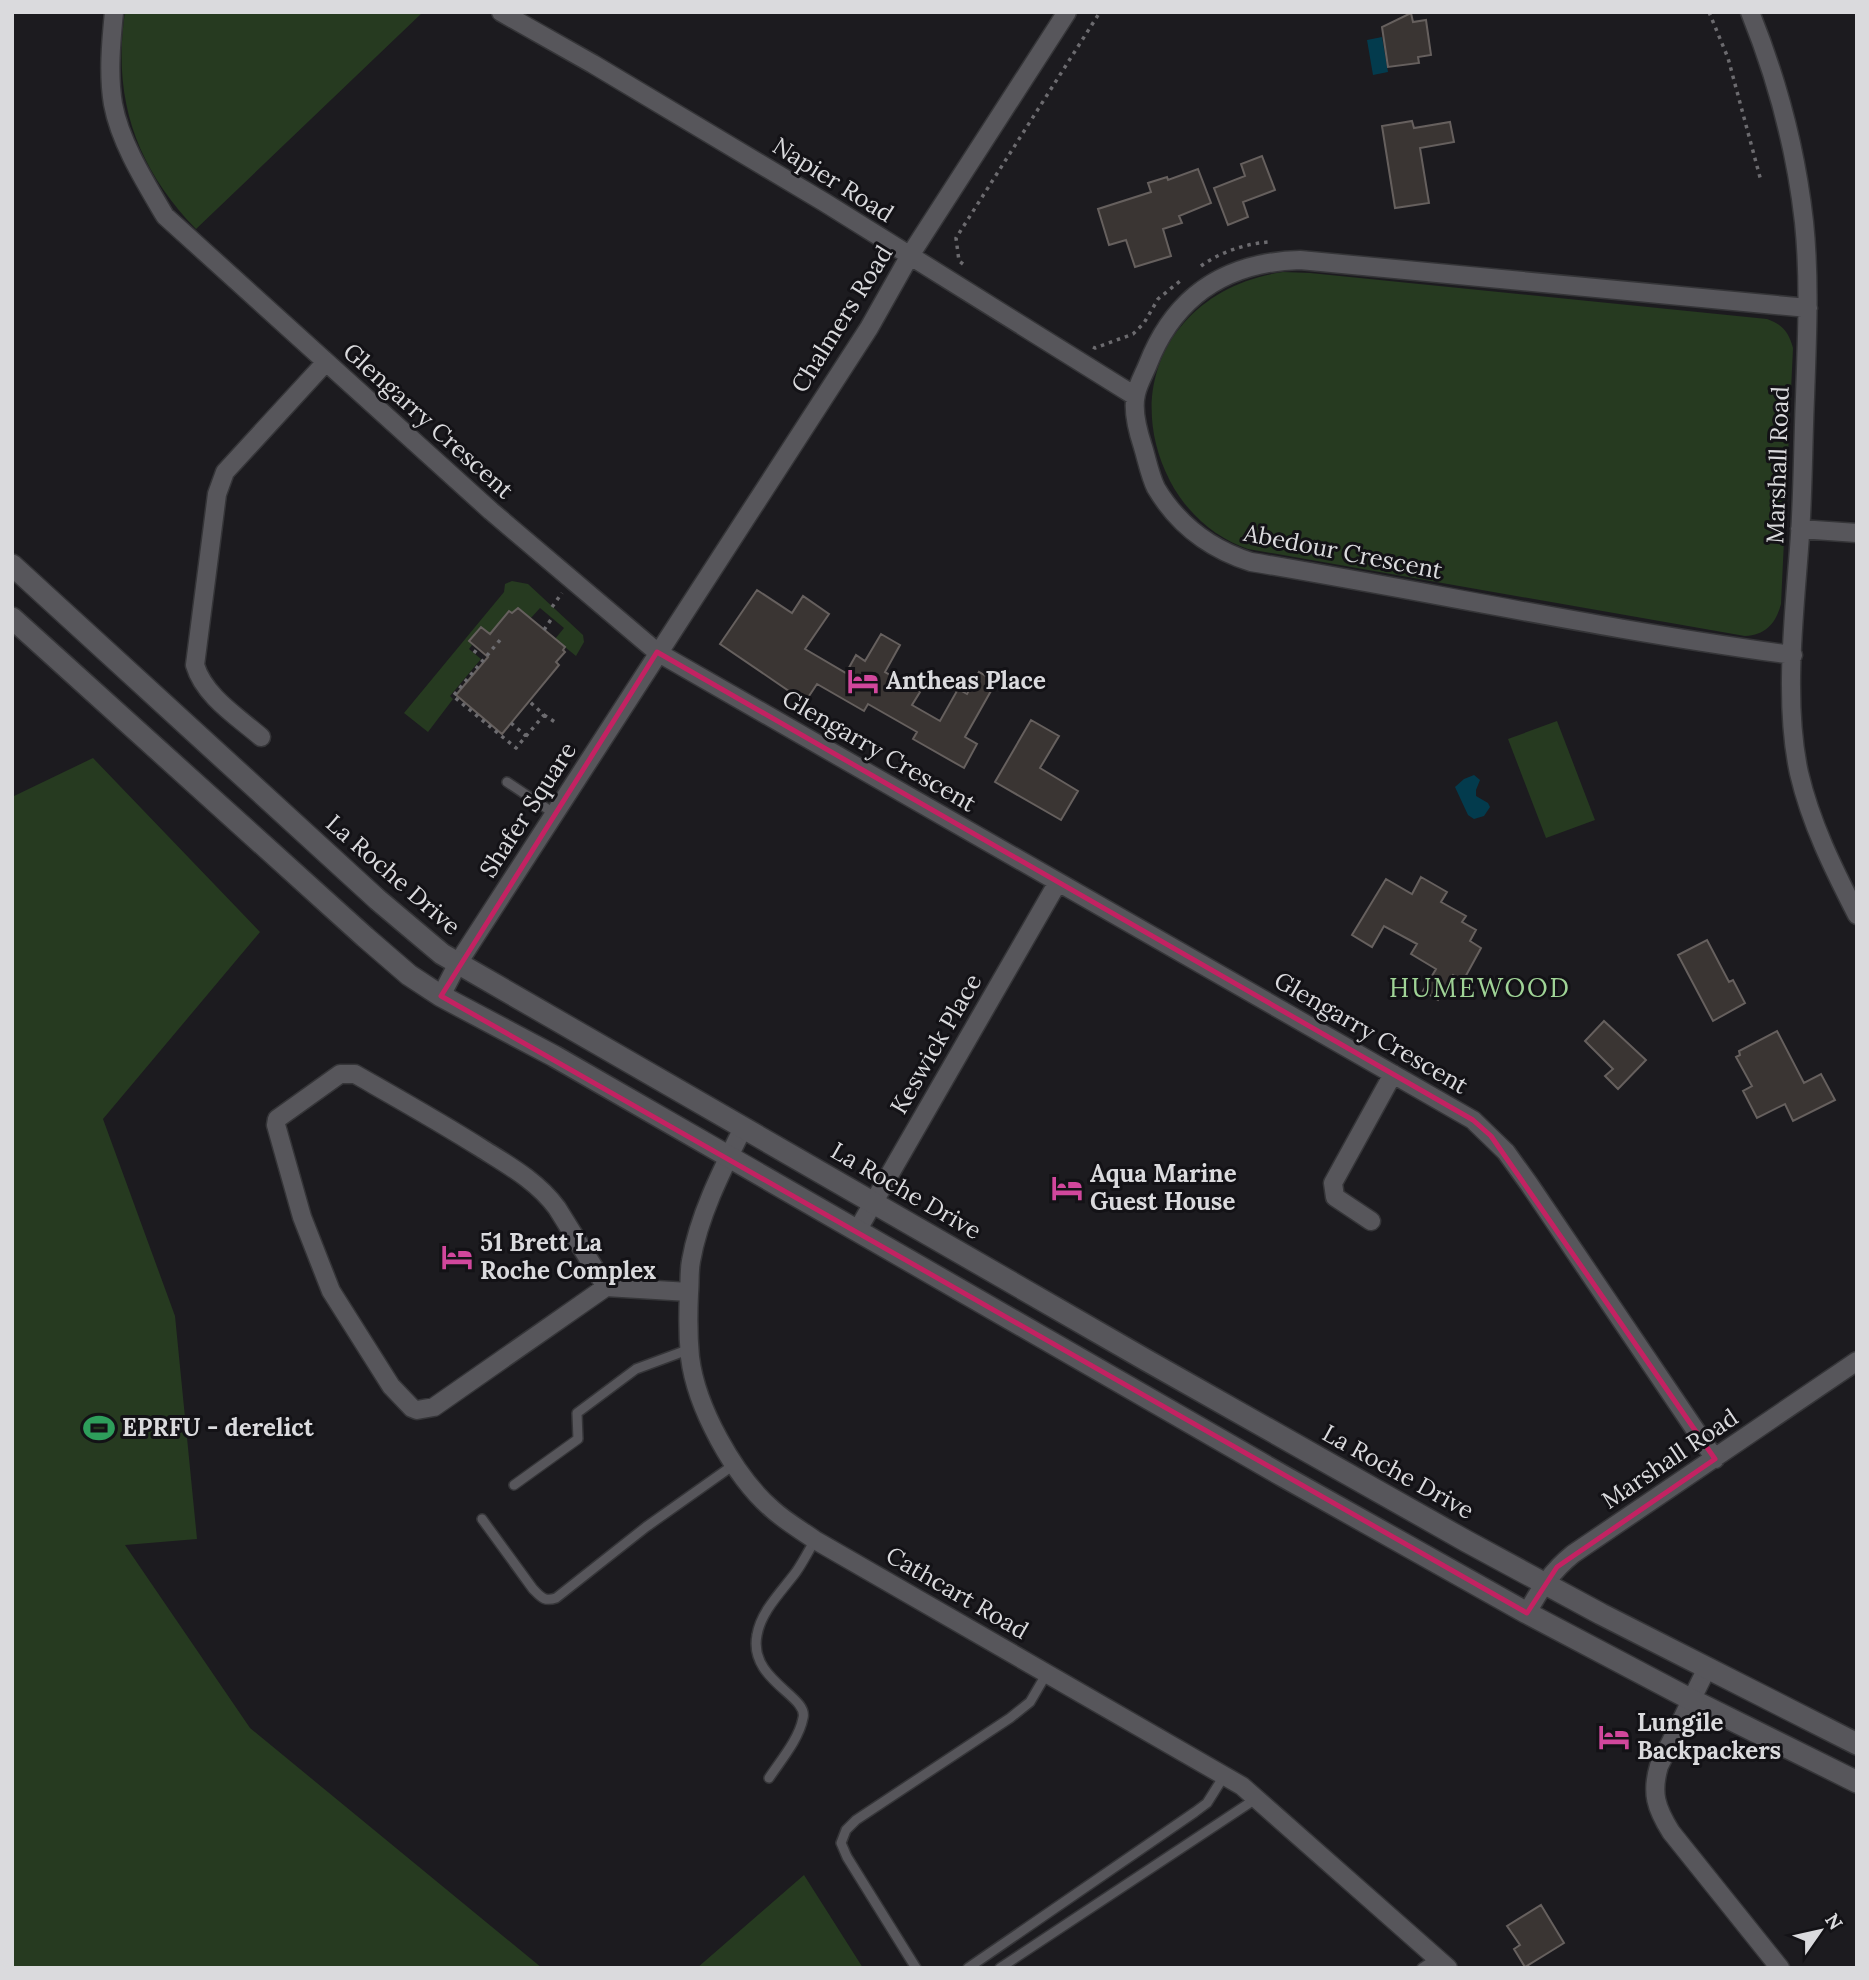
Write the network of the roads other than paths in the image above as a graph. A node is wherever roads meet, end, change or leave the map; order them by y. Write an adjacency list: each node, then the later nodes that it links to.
1 (114, 12): 7 (street, Glengarry Crescent)
2 (501, 12): 5 (street, Napier Road)
3 (1068, 12): 5 (street, Chalmers Road)
4 (1750, 12): 6 (street, Marshall Road)
5 (909, 257): 8 (street, Napier Road); 13 (street, Chalmers Road)
6 (1808, 308): 8 (street, Abedour Crescent); 9 (street, Marshall Road)
7 (327, 362): 13 (street, Glengarry Crescent); 17 (street)
8 (1135, 396): 14 (street, Abedour Crescent)
9 (1800, 529): 10 (street); 14 (street, Marshall Road)
10 (1857, 533)
11 (12, 565): 15 (street, La Roche Drive)
12 (12, 618): 16 (street)
13 (657, 652): 19 (street, Shafer Square); 20 (street, Glengarry Crescent)
14 (1793, 655): 21 (street, Marshall Road)
15 (143, 684): 16 (street); 22 (street, La Roche Drive)
16 (117, 713): 23 (street)
17 (261, 737)
18 (507, 782): 19 (lane)
19 (555, 814): 22 (street, Shafer Square)
20 (1058, 883): 24 (street, Glengarry Crescent); 27 (street, Keswick Place)
21 (1857, 915)
22 (458, 963): 23 (street, Shafer Square); 25 (street, La Roche Drive)
23 (441, 996): 26 (street)
24 (1393, 1074): 28 (street); 34 (street, Glengarry Crescent)
25 (743, 1128): 26 (street, Cathcart Road); 27 (street, La Roche Drive)
26 (728, 1158): 29 (street); 31 (street, Cathcart Road)
27 (873, 1203): 29 (street, Keswick Place); 39 (street, La Roche Drive)
28 (1371, 1221)
29 (857, 1231): 40 (street)
30 (606, 1287): 30 (street); 31 (street)
31 (689, 1292): 32 (street, Cathcart Road)
32 (690, 1349): 35 (street, Cathcart Road); 36 (lane)
33 (1857, 1361): 34 (street, Marshall Road)
34 (1715, 1459): 39 (street, Marshall Road)
35 (735, 1464): 37 (lane); 38 (street, Cathcart Road)
36 (514, 1485)
37 (482, 1519)
38 (815, 1540): 42 (street, Cathcart Road); 46 (lane)
39 (1543, 1583): 40 (street, Marshall Road); 41 (street, La Roche Drive)
40 (1527, 1613): 43 (street)
41 (1707, 1668): 43 (street); 44 (street, La Roche Drive)
42 (1047, 1673): 45 (street, Cathcart Road); 50 (lane)
43 (1690, 1699): 47 (street); 53 (street)
44 (1857, 1744)
45 (1224, 1776): 48 (street, Cathcart Road); 51 (lane)
46 (769, 1778)
47 (1857, 1782)
48 (1257, 1798): 49 (street, Cathcart Road); 52 (lane)
49 (1436, 1964)
50 (916, 1968)
51 (968, 1968)
52 (1000, 1968)
53 (1780, 1968)

